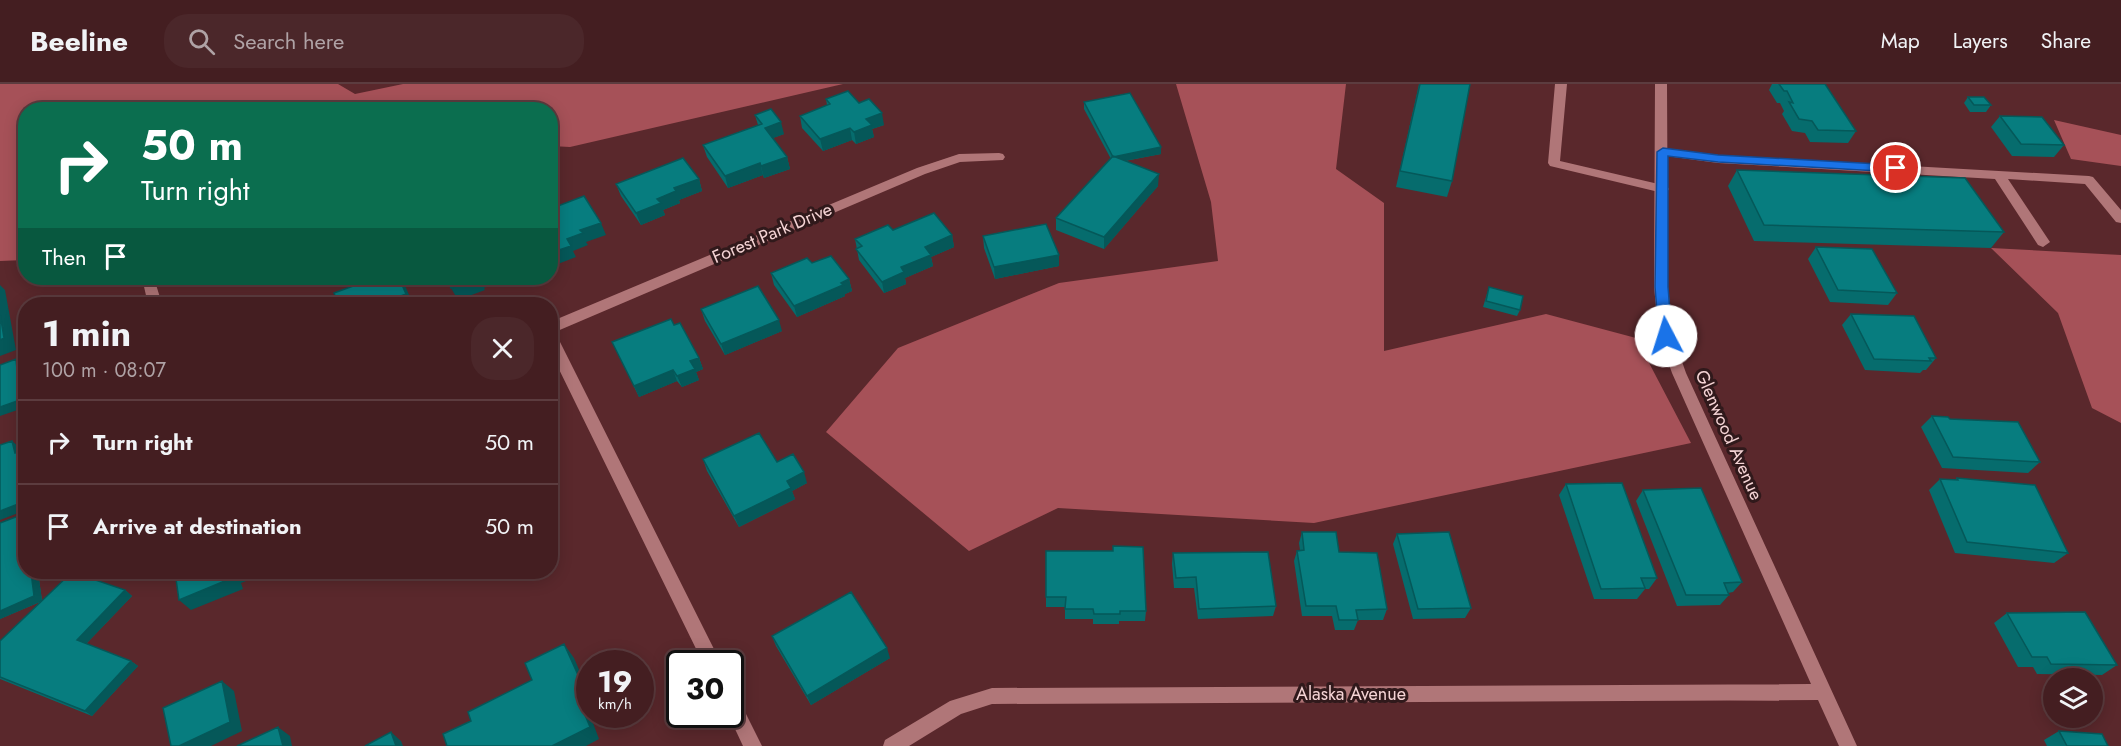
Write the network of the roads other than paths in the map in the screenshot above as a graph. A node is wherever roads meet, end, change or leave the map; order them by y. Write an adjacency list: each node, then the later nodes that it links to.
1 (1561, 84): 6 (street)
2 (1661, 84): 3 (street, Glenwood Avenue)
3 (1663, 152): 5 (street); 6 (street, Glenwood Avenue)
4 (999, 157): 9 (street, Forest Park Drive)
5 (1998, 174): 7 (street); 8 (street)
6 (1663, 189): 12 (street, Glenwood Avenue)
7 (2121, 219)
8 (2043, 242)
9 (558, 325)
10 (558, 351): 11 (street)
11 (706, 650)
12 (1823, 692): 15 (street, Alaska Avenue); 16 (street, Glenwood Avenue)
13 (744, 728): 14 (street)
14 (753, 746)
15 (892, 746)
16 (1848, 746)

